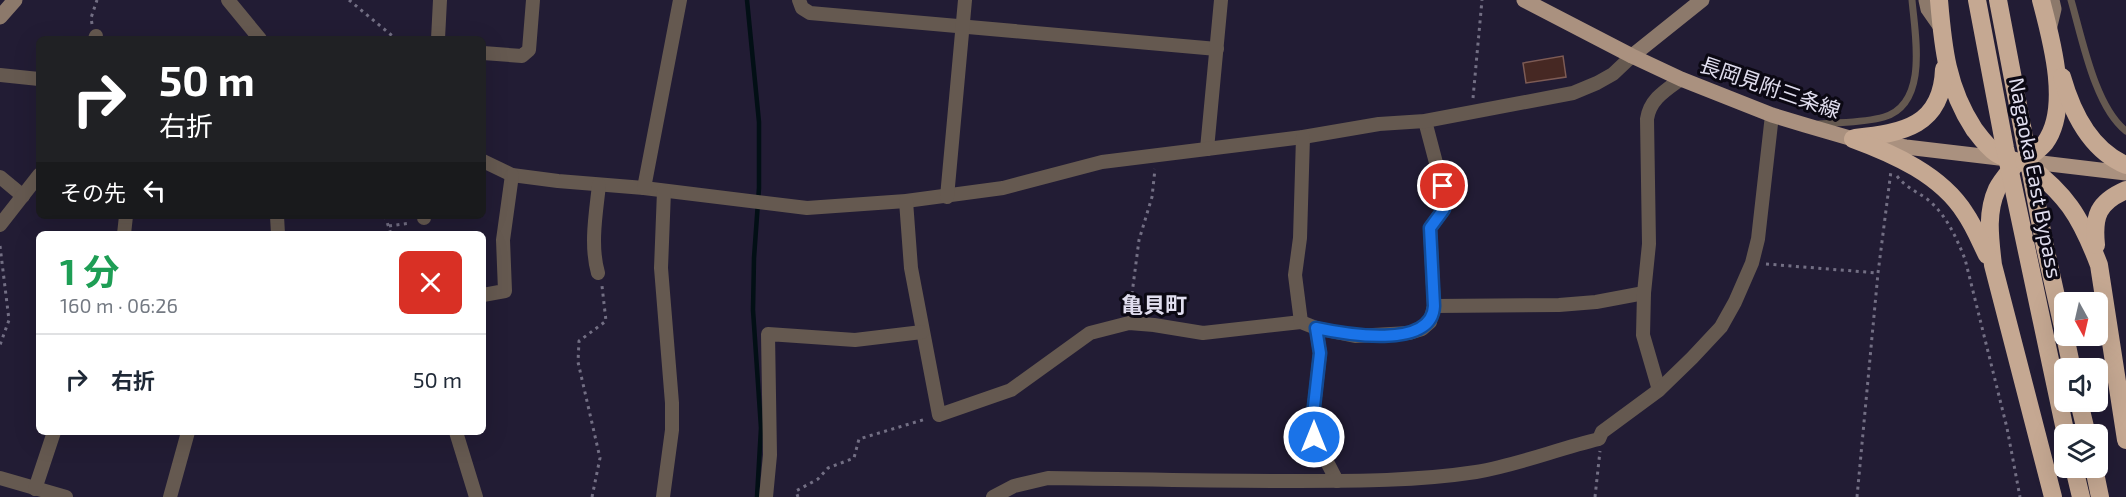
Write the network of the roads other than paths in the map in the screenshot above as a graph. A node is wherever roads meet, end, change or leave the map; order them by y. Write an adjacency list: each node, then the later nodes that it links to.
1 (15, 0): 19 (street)
2 (228, 0): 22 (street)
3 (440, 0): 23 (street)
4 (533, 0): 27 (street)
5 (680, 0): 47 (street)
6 (799, 0): 20 (street)
7 (965, 0): 20 (street)
8 (1221, 0): 25 (street)
9 (1524, 0): 28 (main road, 長岡見附三条線)
10 (1702, 0): 28 (street)
11 (1912, 0): 34 (lane)
12 (1926, 0): 21 (street)
13 (1939, 0): 21 (highway)
14 (1977, 0): 65 (highway, Nagaoka East Bypass)
15 (1998, 0): 57 (highway, Nagaoka East Bypass)
16 (2041, 0): 24 (highway)
17 (2052, 0): 24 (street)
18 (2071, 0): 35 (lane)
19 (0, 17)
20 (963, 27): 25 (street); 51 (street)
21 (1942, 29): 26 (highway)
22 (258, 36)
23 (438, 36)
24 (2050, 36): 40 (highway); 41 (highway)
25 (1217, 49): 38 (street)
26 (1944, 51): 37 (highway); 40 (highway)
27 (486, 53)
28 (1632, 56): 31 (main road, 長岡見附三条線); 33 (street)
29 (0, 75): 30 (street)
30 (36, 79)
31 (1681, 79): 32 (main road, 長岡見附三条線); 58 (street)
32 (1772, 115): 34 (main road, 長岡見附三条線); 64 (street)
33 (1425, 121): 36 (street); 60 (street)
34 (1805, 125): 37 (main road, 長岡見附三条線)
35 (2126, 131)
36 (1303, 137): 38 (street); 61 (street)
37 (1853, 138): 40 (main road, 長岡見附三条線); 54 (highway)
38 (1207, 149): 51 (street)
39 (486, 162): 43 (street)
40 (2020, 162): 42 (main road, 長岡見附三条線); 54 (highway); 55 (highway)
41 (2126, 165)
42 (2126, 173)
43 (513, 175): 46 (street); 59 (street)
44 (0, 177): 50 (street)
45 (36, 179): 50 (street)
46 (599, 185): 47 (street); 56 (street)
47 (645, 188): 49 (street)
48 (2126, 190): 55 (highway)
49 (664, 191): 52 (street); 78 (street)
50 (23, 196): 53 (street)
51 (947, 197): 52 (street)
52 (906, 201): 63 (street)
53 (0, 225)
54 (1993, 265): 81 (highway)
55 (2099, 265): 69 (highway)
56 (598, 273)
57 (2055, 292)
58 (1644, 293): 60 (street); 64 (street)
59 (486, 294)
60 (1434, 306): 62 (street)
61 (1301, 322): 62 (street); 63 (street)
62 (1316, 328): 73 (street)
63 (922, 332): 79 (street)
64 (1659, 390): 73 (street)
65 (2064, 424)
66 (53, 435): 74 (street)
67 (187, 435): 76 (street)
68 (457, 435): 77 (street)
69 (2126, 440)
70 (0, 478): 74 (street)
71 (2076, 478): 82 (highway)
72 (2096, 478): 83 (highway)
73 (1337, 481): 80 (street)
74 (35, 489): 75 (street)
75 (66, 497)
76 (170, 497)
77 (476, 497)
78 (663, 497)
79 (766, 497)
80 (993, 497)
81 (2053, 497)
82 (2081, 497)
83 (2100, 497)

